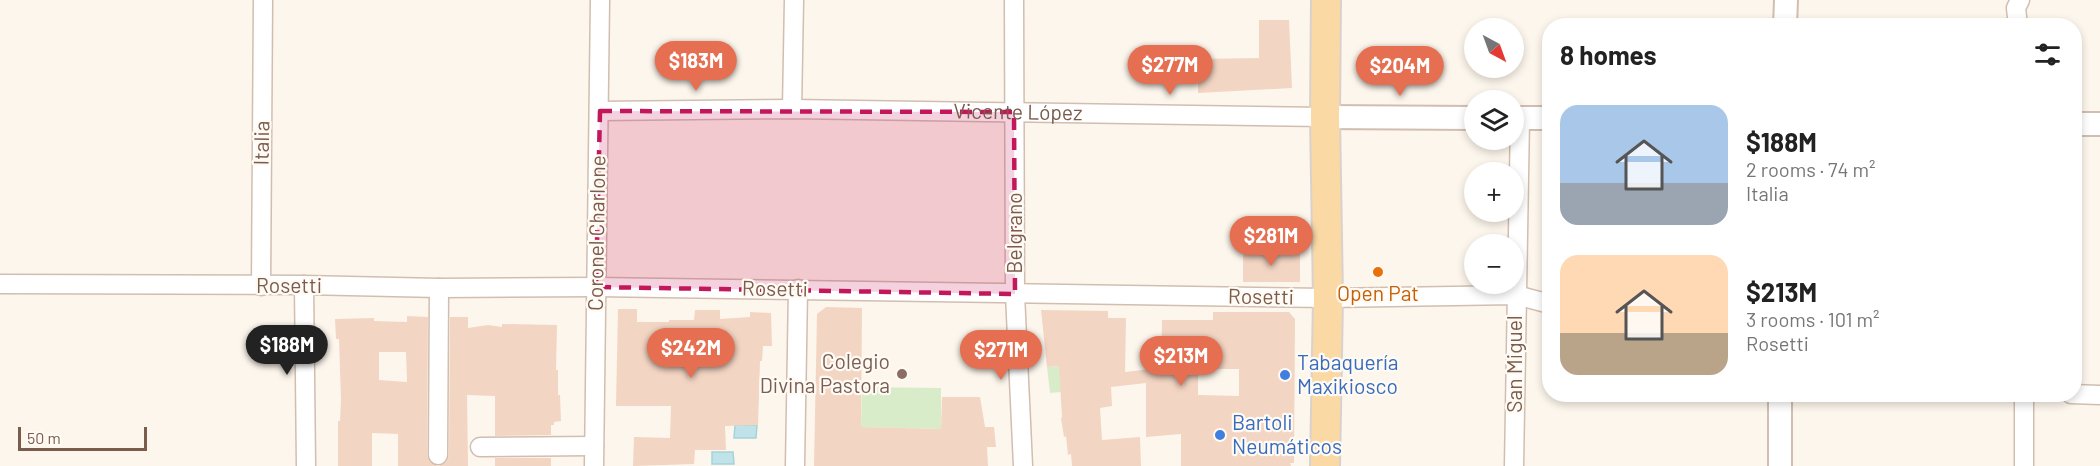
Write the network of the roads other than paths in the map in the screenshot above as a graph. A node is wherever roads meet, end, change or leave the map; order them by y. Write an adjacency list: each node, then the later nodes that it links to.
1 (263, 0): 22 (street, Italia)
2 (600, 0): 11 (street, Coronel Charlone)
3 (794, 0): 10 (street)
4 (1014, 0): 12 (street, Belgrano)
5 (1326, 0): 13 (main road)
6 (1786, 0): 8 (street)
7 (2020, 0): 9 (street)
8 (1785, 18)
9 (2017, 18)
10 (792, 109): 11 (street, Vicente López); 12 (street, Vicente López)
11 (600, 111): 23 (street, Coronel Charlone)
12 (1014, 112): 13 (street, Vicente López); 26 (street, Belgrano)
13 (1325, 117): 14 (street, Vicente López); 28 (main road)
14 (1464, 118)
15 (1524, 118): 16 (street)
16 (1542, 118)
17 (2082, 124): 18 (street)
18 (2100, 124)
19 (1517, 150): 27 (street, San Miguel)
20 (0, 284): 22 (street, Rosetti)
21 (304, 285): 22 (street, Rosetti); 24 (street, Rosetti); 37 (street)
22 (261, 286)
23 (596, 287): 24 (street, Rosetti); 25 (street, Rosetti); 34 (street, Coronel Charlone)
24 (440, 288): 36 (street)
25 (798, 289): 26 (street, Rosetti); 39 (street)
26 (1015, 294): 28 (street, Rosetti); 40 (street, Belgrano)
27 (1516, 295): 28 (street, Rosetti); 29 (street, Rosetti); 42 (street, San Miguel)
28 (1328, 298): 41 (main road)
29 (1542, 302)
30 (2082, 394): 31 (street)
31 (2100, 395)
32 (1780, 402): 43 (street)
33 (2024, 402): 44 (street)
34 (594, 446): 35 (street); 38 (street, Coronel Charlone)
35 (480, 447)
36 (438, 455)
37 (306, 466)
38 (594, 466)
39 (795, 466)
40 (1023, 466)
41 (1324, 466)
42 (1514, 466)
43 (1780, 466)
44 (2024, 466)

